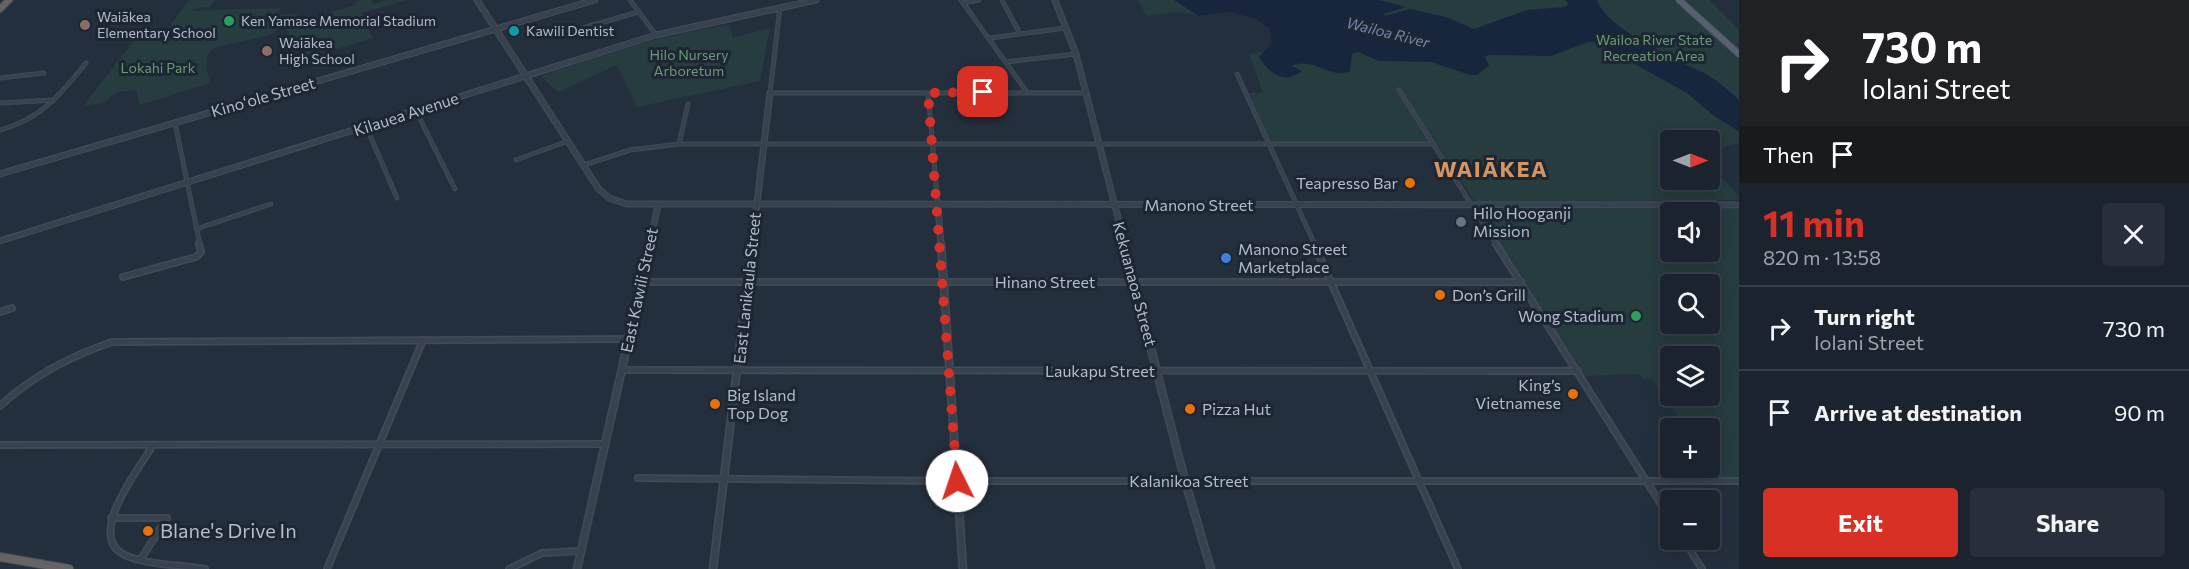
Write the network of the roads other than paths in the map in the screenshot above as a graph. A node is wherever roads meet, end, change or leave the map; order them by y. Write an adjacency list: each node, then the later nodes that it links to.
1 (9, 0): 12 (highway)
2 (477, 0): 14 (street, East Kawili Street)
3 (595, 0): 14 (street, Kinoʻole Street)
4 (630, 0): 13 (street)
5 (816, 0): 11 (street, Kilauea Avenue)
6 (980, 0): 10 (street)
7 (1002, 0): 17 (street)
8 (1055, 0): 16 (street, Kekuanaoa Street)
9 (1679, 0): 21 (main road)
10 (962, 2): 19 (street)
11 (779, 4): 18 (street, Kilauea Avenue); 30 (street, East Lanikaula Street)
12 (0, 9)
13 (638, 12): 15 (street); 18 (street)
14 (495, 28): 26 (street, East Kawili Street); 37 (street, Kinoʻole Street)
15 (583, 28)
16 (1066, 28): 17 (street); 20 (street, Kekuanaoa Street)
17 (1020, 34): 19 (street)
18 (656, 35): 26 (street, Kilauea Avenue)
19 (990, 38): 23 (street)
20 (1077, 54): 23 (street); 32 (street, Kekuanaoa Street)
21 (1739, 54)
22 (86, 63): 33 (street)
23 (1005, 63): 29 (street)
24 (44, 73): 27 (street)
25 (1237, 74): 45 (street)
26 (527, 75): 36 (street, Kilauea Avenue); 40 (street, East Kawili Street)
27 (0, 78)
28 (1399, 90): 46 (street)
29 (1027, 92): 31 (street); 32 (street)
30 (770, 93): 31 (street); 42 (street, East Lanikaula Street)
31 (928, 93): 43 (street)
32 (1087, 93): 44 (street, Kekuanaoa Street)
33 (54, 100): 34 (street); 39 (street)
34 (0, 103)
35 (688, 104): 41 (street)
36 (416, 111): 38 (street, Kilauea Avenue); 51 (street)
37 (175, 123): 49 (street, Kinoʻole Street); 50 (street)
38 (366, 126): 50 (street, Kilauea Avenue); 52 (street)
39 (0, 130)
40 (568, 141): 47 (street); 48 (street, East Kawili Street)
41 (679, 144): 42 (street); 48 (street)
42 (764, 144): 43 (street); 60 (street, East Lanikaula Street)
43 (932, 144): 44 (street); 55 (street)
44 (1100, 144): 45 (street); 56 (street, Kekuanaoa Street)
45 (1268, 144): 46 (street); 54 (street)
46 (1433, 144): 57 (street)
47 (516, 159)
48 (584, 165): 59 (street, East Kawili Street)
49 (0, 174)
50 (187, 183): 61 (street); 62 (street, Kilauea Avenue)
51 (455, 189)
52 (397, 198)
53 (271, 204): 61 (street)
54 (1296, 204): 56 (street, Manono Street); 57 (street, Manono Street); 65 (street)
55 (938, 205): 56 (street, Manono Street); 60 (street, Manono Street); 67 (street)
56 (1114, 205): 68 (street, Kekuanaoa Street)
57 (1471, 205): 58 (street, Manono Street); 69 (street)
58 (1739, 205)
59 (658, 206): 60 (street, Manono Street); 66 (street, East Kawili Street)
60 (756, 206): 64 (street, East Lanikaula Street)
61 (196, 229): 63 (street)
62 (0, 241)
63 (123, 277)
64 (747, 281): 66 (street, Hinano Street); 67 (street, Hinano Street); 79 (street, East Lanikaula Street)
65 (1332, 281): 68 (street, Hinano Street); 69 (street, Hinano Street); 77 (street)
66 (641, 282): 72 (street, East Kawili Street)
67 (942, 282): 68 (street, Hinano Street); 75 (street)
68 (1134, 282): 76 (street, Kekuanaoa Street)
69 (1521, 282): 78 (street)
70 (12, 308): 71 (street)
71 (0, 312)
72 (628, 339): 73 (street); 74 (street, East Kawili Street)
73 (423, 340): 80 (street); 81 (street)
74 (622, 370): 79 (street, Laukapu Street); 82 (street, East Kawili Street)
75 (948, 371): 76 (street, Laukapu Street); 79 (street, Laukapu Street); 87 (street)
76 (1157, 371): 77 (street, Laukapu Street); 88 (street, Kekuanaoa Street)
77 (1372, 371): 78 (street, Laukapu Street); 89 (street)
78 (1578, 371): 90 (street)
79 (737, 372): 86 (street, East Lanikaula Street)
80 (0, 406)
81 (378, 444): 82 (street); 84 (street); 100 (street)
82 (606, 444): 95 (street, East Kawili Street)
83 (0, 445): 84 (street)
84 (153, 445): 93 (street)
85 (639, 478): 86 (street, Kalanikoa Street)
86 (724, 478): 87 (street, Kalanikoa Street); 103 (street, East Lanikaula Street)
87 (957, 481): 88 (street, Kalanikoa Street); 104 (street)
88 (1185, 481): 89 (street, Kalanikoa Street); 105 (street, Kekuanaoa Street)
89 (1418, 481): 90 (street, Kalanikoa Street); 106 (street)
90 (1646, 481): 91 (street, Kalanikoa Street); 92 (street)
91 (1739, 481)
92 (1660, 503)
93 (111, 518): 97 (street); 97 (street)
94 (1690, 550): 107 (street)
95 (580, 552): 101 (street); 102 (street, East Kawili Street)
96 (0, 557): 98 (highway)
97 (141, 559): 99 (street)
98 (69, 569)
99 (205, 569)
100 (327, 569)
101 (509, 569)
102 (577, 569)
103 (713, 569)
104 (963, 569)
105 (1210, 569)
106 (1458, 569)
107 (1702, 569)

